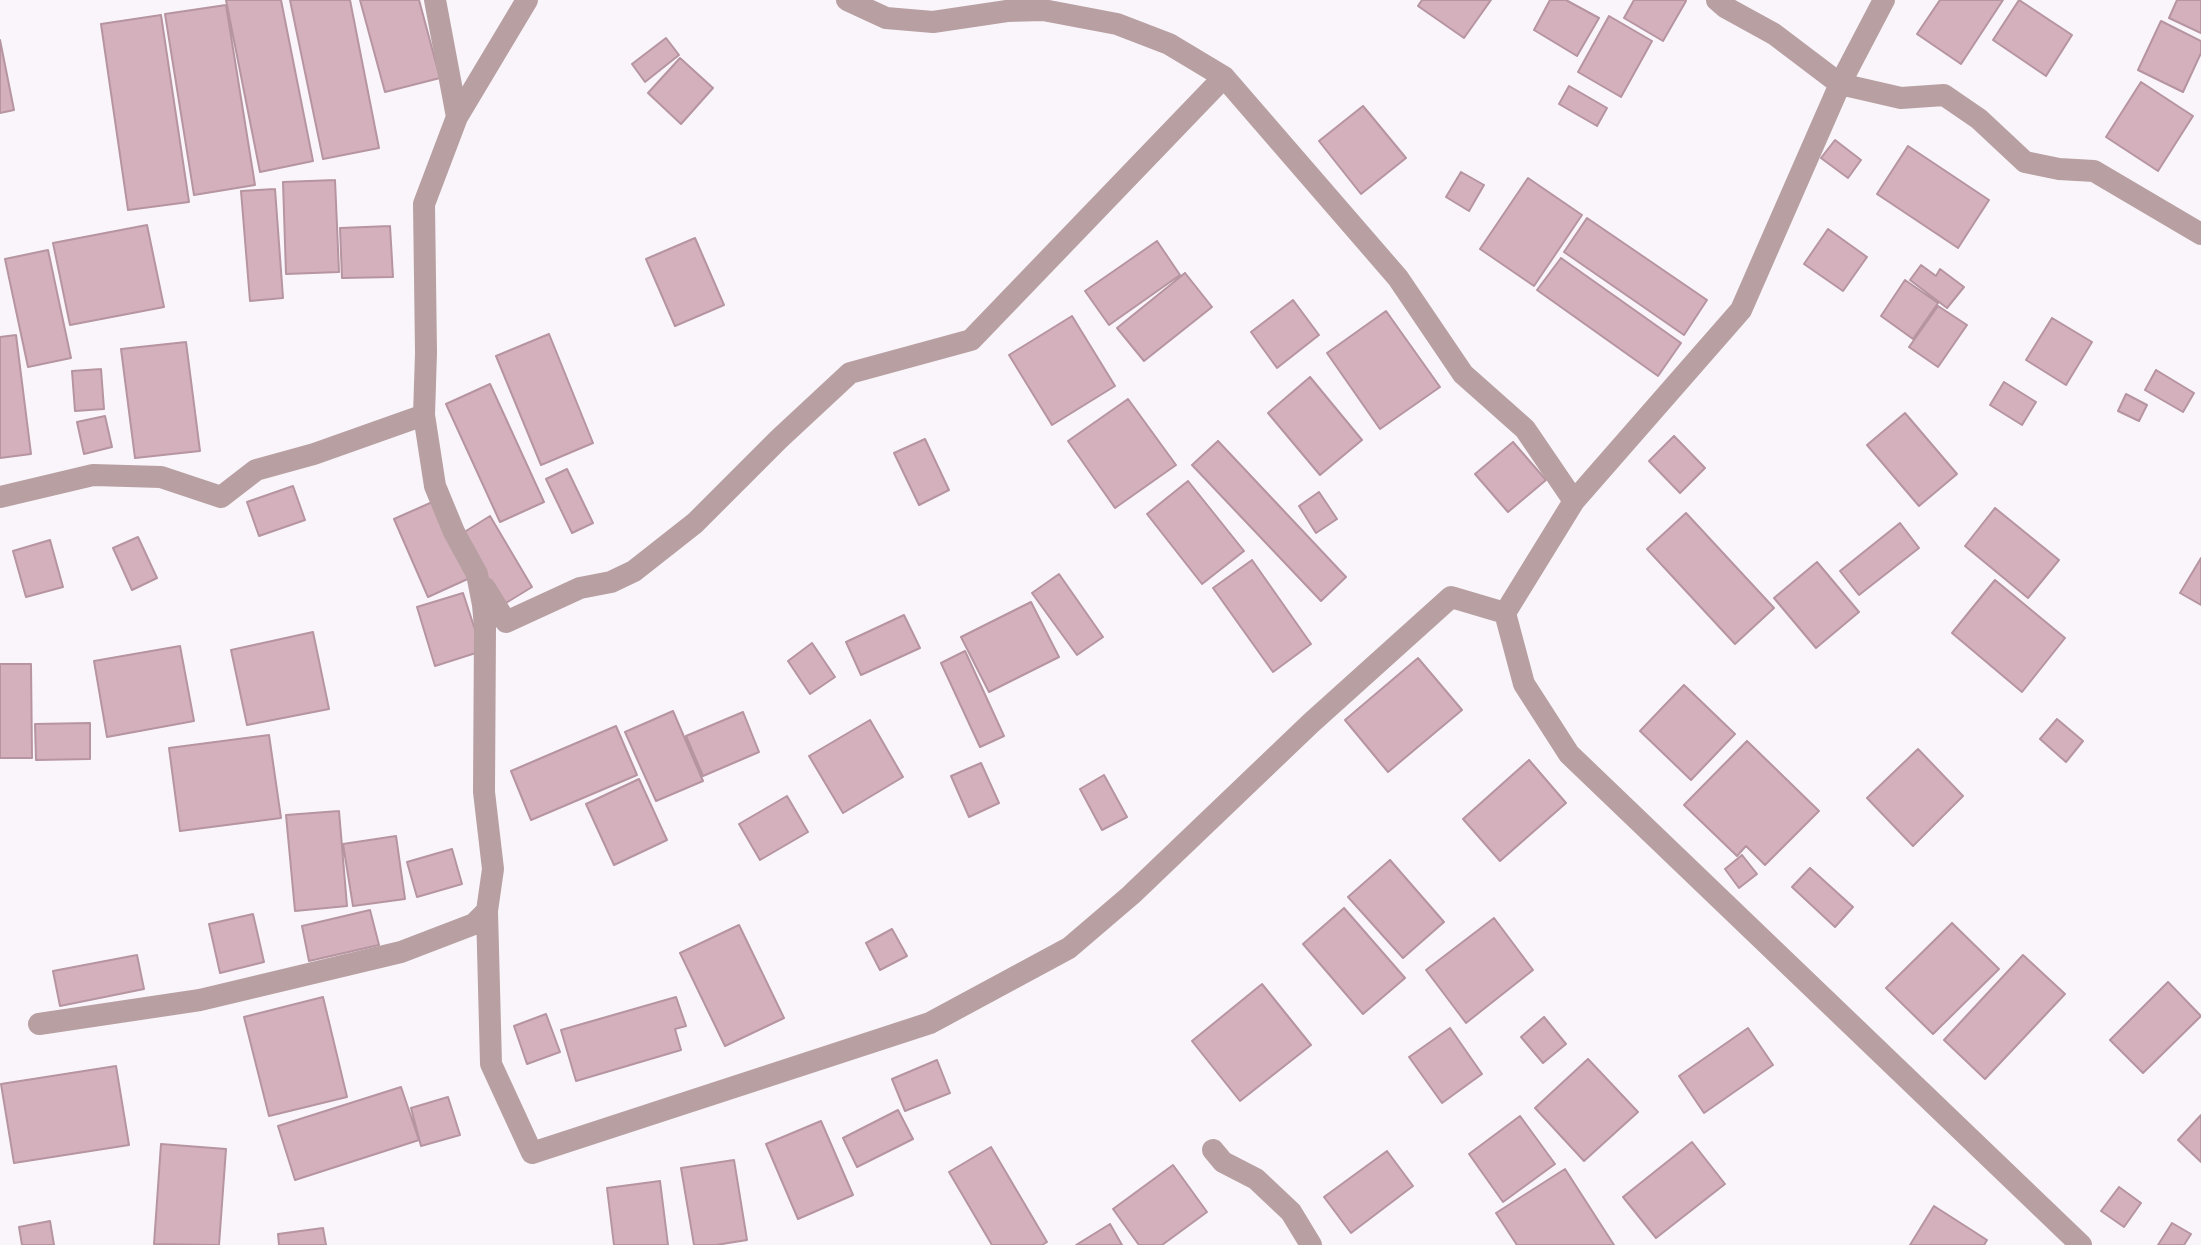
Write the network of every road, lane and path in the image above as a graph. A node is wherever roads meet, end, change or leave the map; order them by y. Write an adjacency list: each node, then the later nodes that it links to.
1 (435, 0): 8 (street)
2 (527, 0): 8 (street)
3 (847, 0): 6 (street)
4 (1717, 0): 7 (street)
5 (1884, 0): 7 (street)
6 (1224, 77): 12 (street); 13 (street)
7 (1840, 84): 9 (street); 12 (street)
8 (457, 117): 10 (street)
9 (2201, 234)
10 (424, 415): 11 (street); 13 (street)
11 (0, 497)
12 (1574, 501): 14 (street)
13 (477, 574): 15 (street)
14 (1505, 613): 15 (street); 19 (street)
15 (487, 911): 16 (street)
16 (39, 1024)
17 (1213, 1150): 18 (street)
18 (1311, 1245)
19 (2081, 1245)

